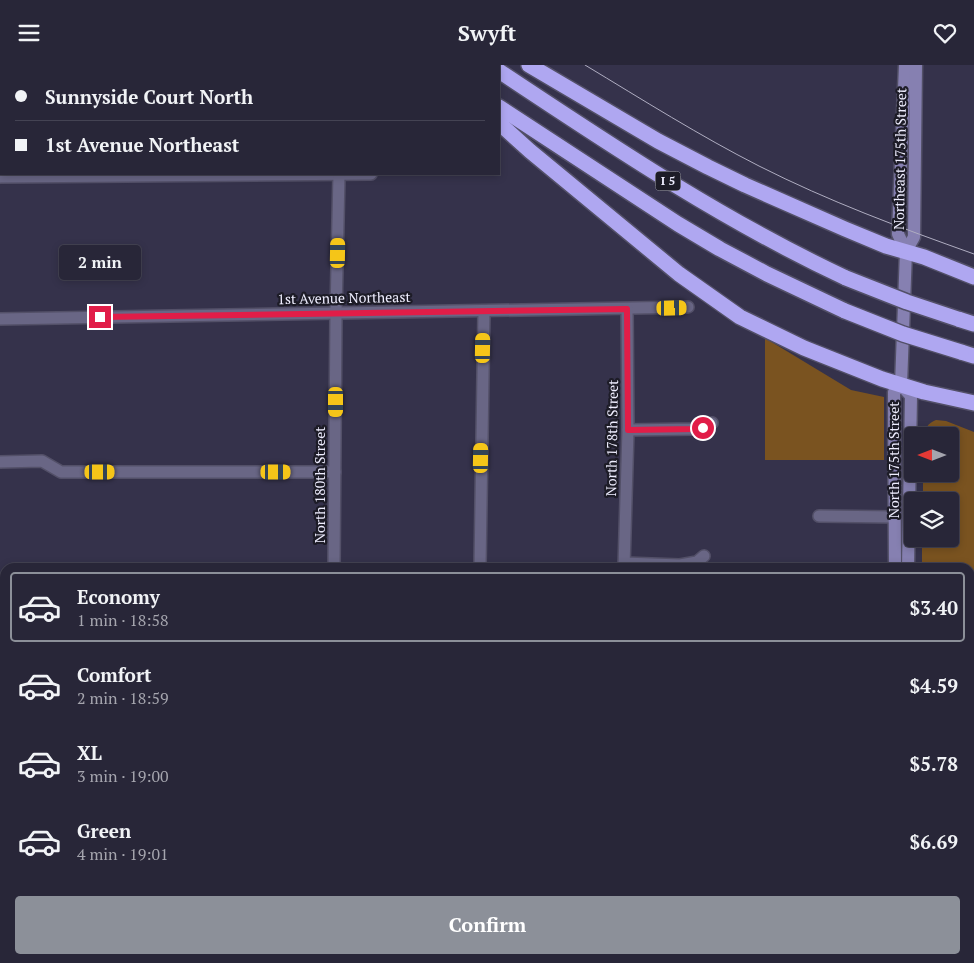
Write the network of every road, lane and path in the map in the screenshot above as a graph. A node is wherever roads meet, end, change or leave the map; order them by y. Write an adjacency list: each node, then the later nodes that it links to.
1 (529, 65): 10 (highway)
2 (905, 65): 10 (main road, Northeast 175th Street)
3 (916, 65): 10 (main road, Northeast 175th Street)
4 (500, 72): 18 (highway, I 5, bridge)
5 (500, 108): 19 (highway, I 5, bridge)
6 (500, 124): 20 (highway)
7 (226, 175): 9 (street)
8 (339, 175): 15 (street, North 180th Street)
9 (0, 177)
10 (906, 251): 11 (highway); 16 (main road, Northeast 175th Street)
11 (974, 277)
12 (688, 307): 13 (street, 1st Avenue Northeast)
13 (627, 309): 14 (street, 1st Avenue Northeast); 23 (street, North 178th Street)
14 (484, 311): 15 (street, 1st Avenue Northeast); 30 (street)
15 (336, 313): 17 (street, 1st Avenue Northeast); 25 (street, North 180th Street)
16 (903, 316): 20 (main road, North 175th Street)
17 (0, 319)
18 (974, 324)
19 (968, 354)
20 (901, 385): 21 (highway); 27 (main road, North 175th Street); 34 (main road, North 175th Street)
21 (974, 403)
22 (712, 423): 23 (street)
23 (628, 430): 31 (street, North 178th Street)
24 (0, 462): 25 (street)
25 (335, 471): 29 (street, North 180th Street)
26 (819, 516): 27 (street)
27 (894, 517): 33 (main road, North 175th Street)
28 (704, 556): 32 (street)
29 (334, 563)
30 (480, 563)
31 (624, 563)
32 (697, 563)
33 (895, 563)
34 (908, 563)

